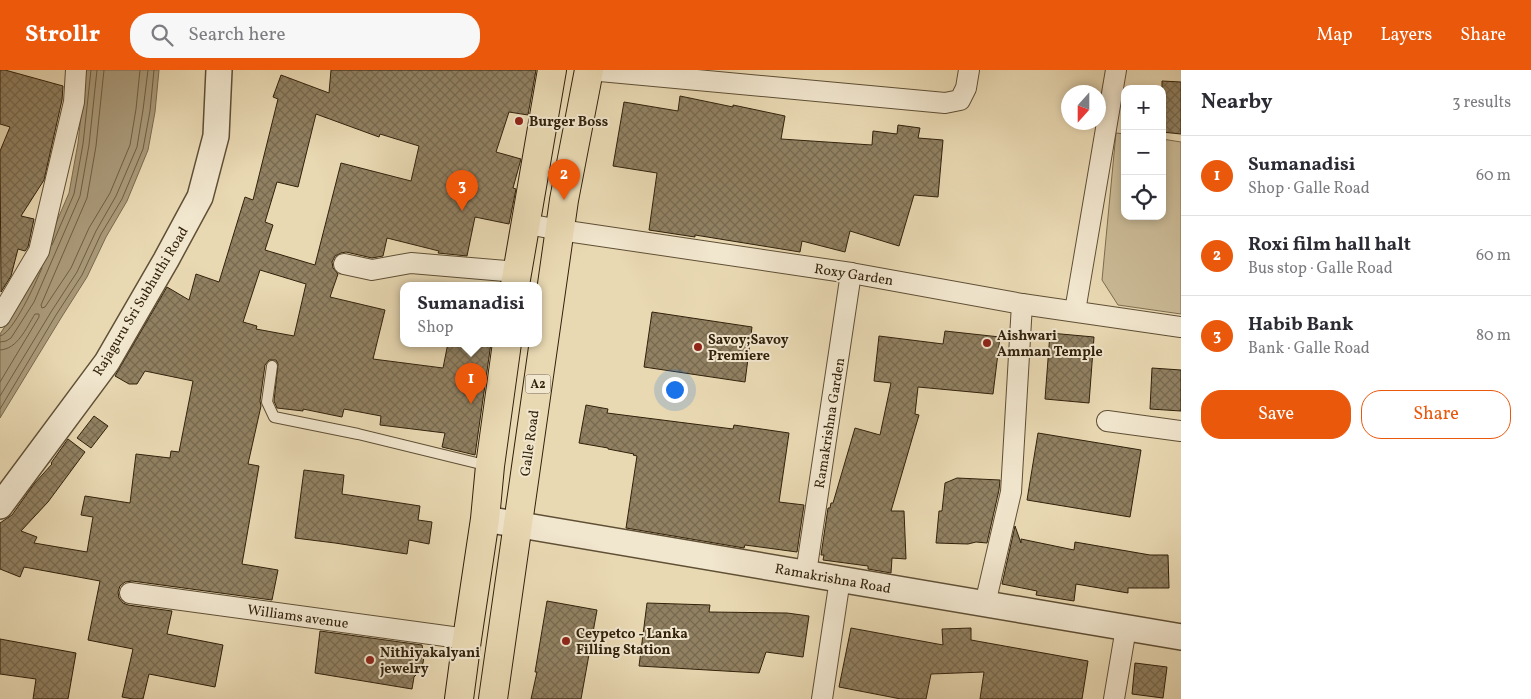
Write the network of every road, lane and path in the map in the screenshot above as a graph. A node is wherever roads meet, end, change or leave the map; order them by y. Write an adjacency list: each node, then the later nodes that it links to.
1 (76, 70): 14 (street)
2 (219, 70): 21 (street, Rajaguru Sri Subhuthi Road)
3 (552, 70): 7 (highway)
4 (589, 70): 5 (street); 8 (highway, Galle Road / A2)
5 (969, 70)
6 (1116, 70): 13 (street)
7 (527, 224): 8 (street, Roxy Garden); 11 (highway)
8 (560, 230): 10 (street, Roxy Garden); 23 (highway, Galle Road / A2)
9 (344, 264): 11 (street)
10 (851, 273): 12 (street, Roxy Garden); 24 (street, Ramakrishna Garden)
11 (516, 279)
12 (1022, 304): 13 (street, Roxy Garden); 27 (street)
13 (1075, 311): 15 (street, Roxy Garden)
14 (0, 317)
15 (1181, 327)
16 (506, 347): 20 (highway)
17 (272, 366): 20 (lane)
18 (1107, 421): 19 (street)
19 (1181, 431)
20 (490, 466): 22 (highway)
21 (0, 506)
22 (485, 519): 23 (street, Ramakrishna Road); 30 (highway)
23 (518, 525): 24 (street, Ramakrishna Road); 32 (highway, Galle Road / A2)
24 (806, 574): 25 (street, Ramakrishna Road)
25 (840, 579): 27 (street, Ramakrishna Road); 33 (street)
26 (130, 593): 30 (street, Williams avenue)
27 (986, 604): 28 (street, Ramakrishna Road)
28 (1126, 628): 29 (street, Ramakrishna Road); 34 (street)
29 (1181, 637)
30 (466, 639): 31 (highway)
31 (459, 699)
32 (493, 699)
33 (822, 699)
34 (1114, 699)

